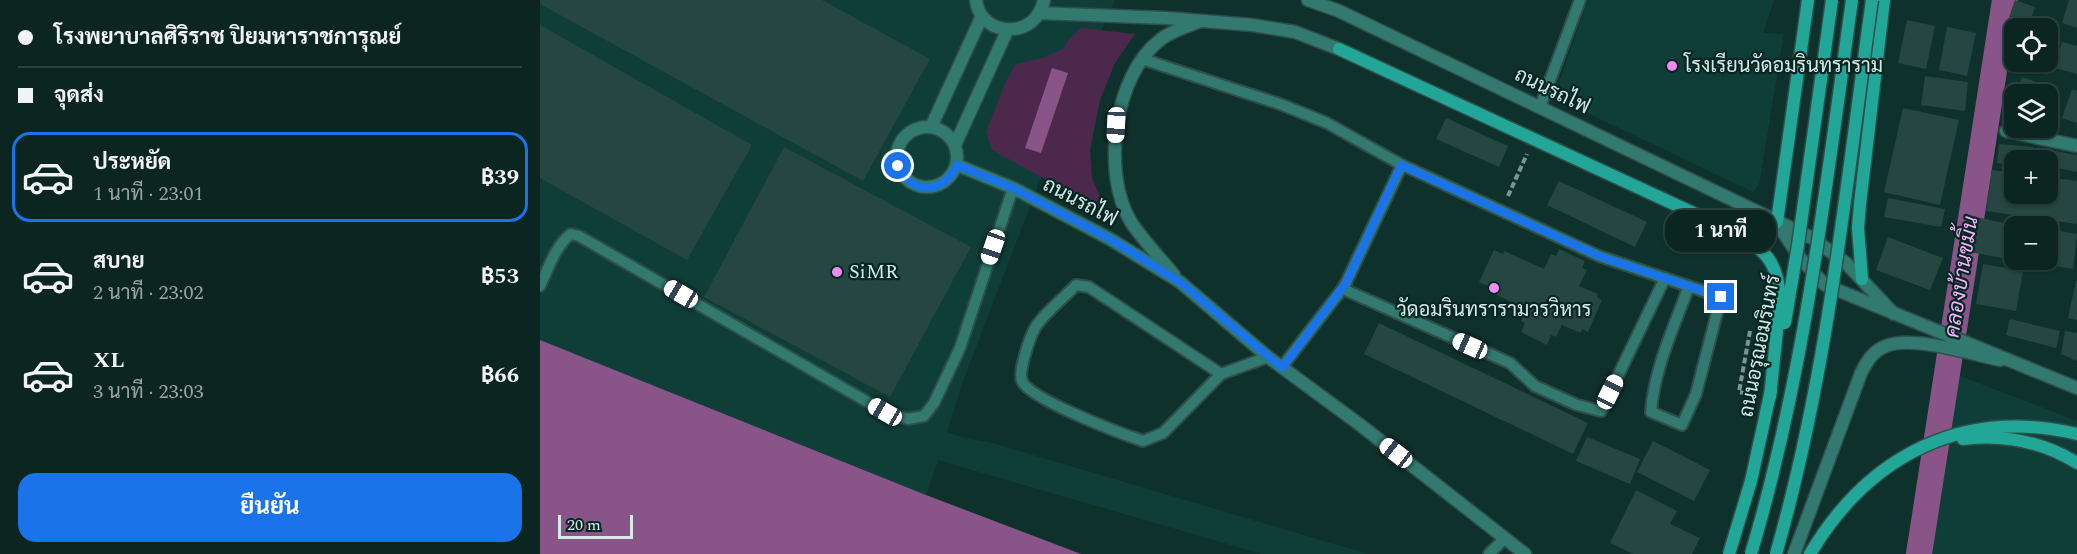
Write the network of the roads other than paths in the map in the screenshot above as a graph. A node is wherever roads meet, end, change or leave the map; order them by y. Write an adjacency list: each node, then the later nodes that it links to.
1 (1044, 0): 10 (street)
2 (1308, 0): 16 (street, ถนนรถไฟ)
3 (1580, 0): 16 (lane)
4 (1808, 0): 24 (main road)
5 (1832, 0): 37 (main road, ถนนอรุณอมรินทร์, bridge)
6 (1852, 0): 45 (main road, bridge)
7 (1872, 0): 46 (main road, bridge)
8 (1884, 0): 26 (main road)
9 (973, 1): 11 (street)
10 (1039, 13): 12 (street, ถนนรถไฟ); 13 (street)
11 (982, 16): 13 (street); 17 (street)
12 (1201, 21): 14 (street, ถนนรถไฟ); 15 (street, ถนนรถไฟ)
13 (1007, 31): 19 (street)
14 (1339, 49): 37 (main road, bridge)
15 (1142, 59): 22 (lane); 27 (street, ถนนรถไฟ)
16 (1540, 107): 24 (street, ถนนรถไฟ)
17 (931, 127): 19 (street); 21 (street)
18 (2039, 138): 20 (street)
19 (955, 145): 21 (street)
20 (2077, 146)
21 (957, 165): 23 (street, ถนนรถไฟ)
22 (1401, 165): 25 (lane); 28 (lane)
23 (1013, 188): 27 (street, ถนนรถไฟ); 29 (lane)
24 (1777, 222): 26 (street, ถนนรถไฟ); 31 (street, ถนนรถไฟ)
25 (1665, 278): 28 (lane); 30 (lane)
26 (1862, 279): 31 (street, ถนนรถไฟ)
27 (1180, 282): 33 (street, ถนนรถไฟ)
28 (1346, 283): 34 (lane)
29 (540, 286)
30 (1689, 286): 30 (lane)
31 (1894, 314): 32 (street, ถนนรถไฟ)
32 (1962, 347): 36 (street, ถนนรถไฟ); 47 (street)
33 (1268, 357): 34 (street, ถนนรถไฟ); 35 (lane)
34 (1282, 368): 41 (street, ถนนรถไฟ)
35 (1221, 374): 35 (lane)
36 (2077, 388)
37 (1770, 397): 44 (main road, ถนนอรุณอมรินทร์, bridge)
38 (2077, 434): 39 (main road)
39 (1923, 447): 40 (main road); 48 (main road)
40 (2077, 463)
41 (1505, 538): 42 (lane); 43 (street, ถนนรถไฟ)
42 (1489, 554)
43 (1525, 554)
44 (1729, 554)
45 (1751, 554)
46 (1776, 554)
47 (1794, 554)
48 (1810, 554)

